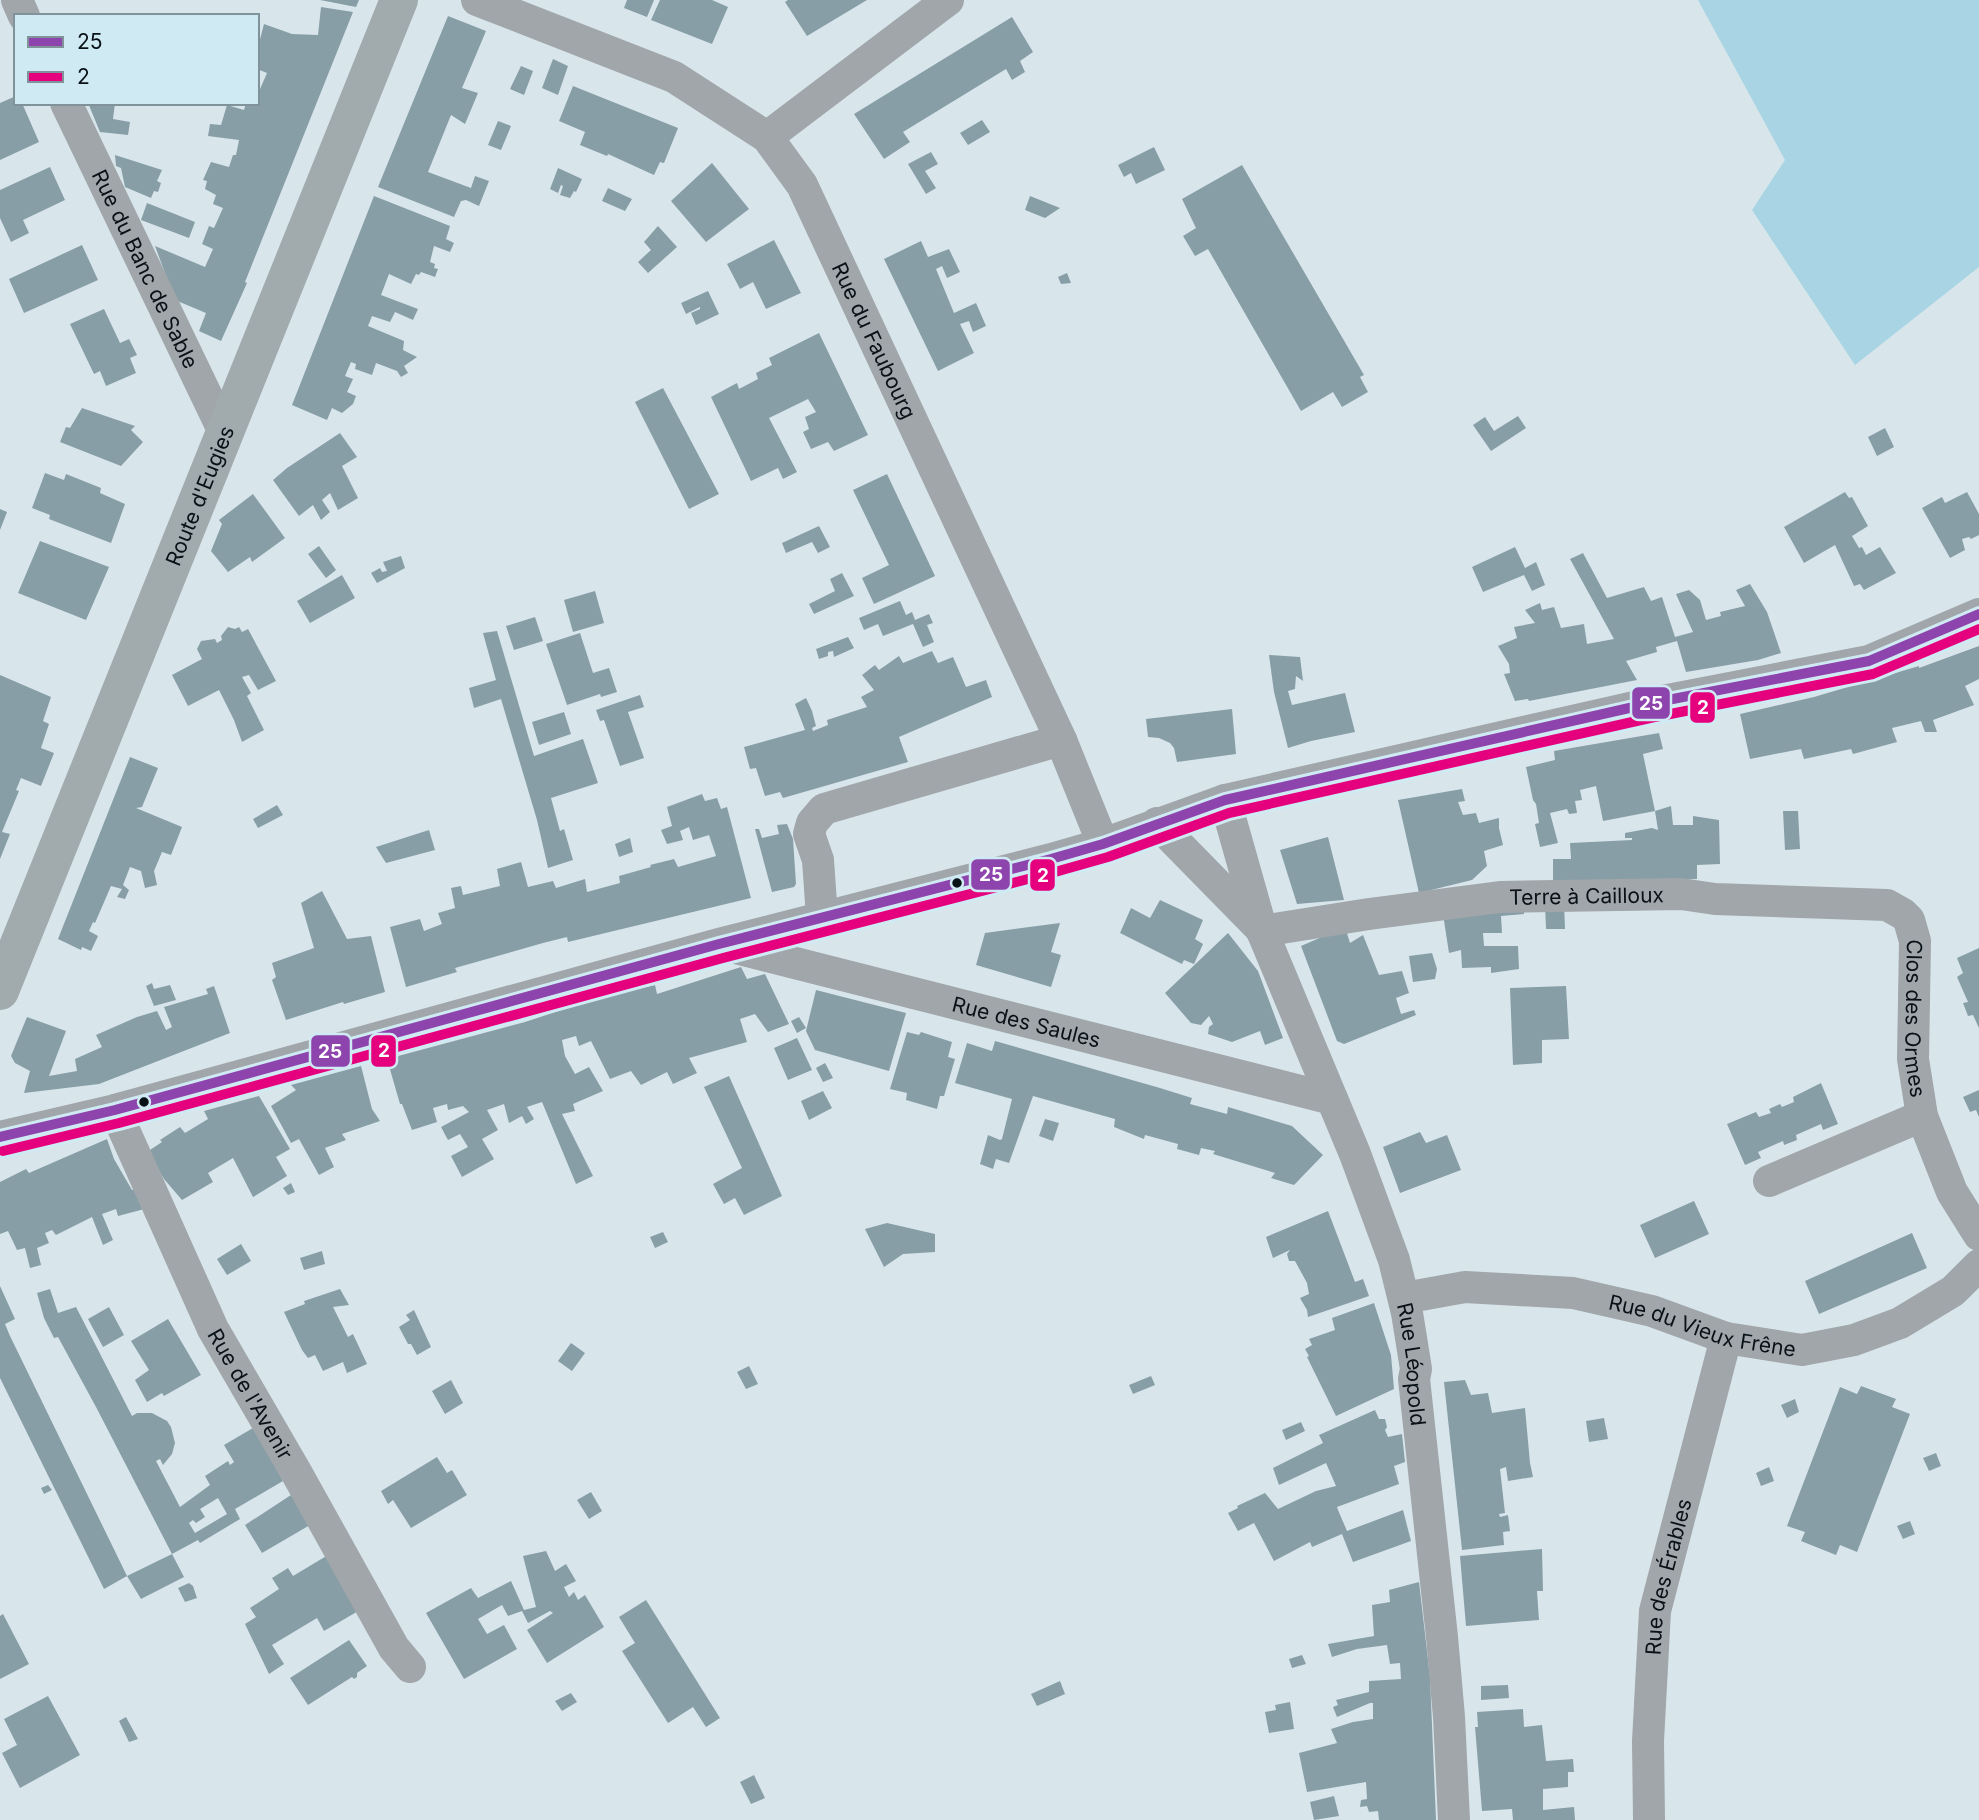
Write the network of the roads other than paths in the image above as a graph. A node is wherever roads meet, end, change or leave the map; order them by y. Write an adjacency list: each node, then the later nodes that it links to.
1 (399, 0): 6 (main road, Route d'Eugies)
2 (477, 0): 5 (street, Rue du Faubourg)
3 (948, 0): 5 (street)
4 (67, 105): 6 (street, Rue du Banc de Sable)
5 (767, 137): 8 (street, Rue du Faubourg)
6 (225, 434): 16 (main road, Route d'Eugies)
7 (1979, 614): 9 (street, Rue des Saules)
8 (1061, 740): 11 (street, Rue du Faubourg); 12 (street)
9 (1225, 800): 10 (street, Rue des Saules); 14 (street, Rue Léopold)
10 (1157, 823): 11 (street, Rue des Saules); 14 (street, Rue Léopold)
11 (1103, 844): 12 (street, Rue des Saules)
12 (822, 917): 15 (street, Rue des Saules)
13 (1909, 920): 14 (street, Terre à Cailloux); 19 (street, Clos des Ormes)
14 (1262, 931): 17 (street, Rue Léopold)
15 (719, 944): 17 (street, Rue des Saules); 18 (street, Rue des Saules)
16 (0, 992)
17 (1332, 1099): 24 (street, Rue Léopold)
18 (115, 1110): 20 (street, Rue des Saules); 26 (street, Rue de l'Avenir)
19 (1922, 1116): 21 (street, Clos des Ormes); 22 (street, Clos des Ormes)
20 (0, 1137)
21 (1769, 1181)
22 (1979, 1235)
23 (1979, 1265): 25 (street, Rue du Vieux Frêne)
24 (1404, 1298): 25 (street, Rue du Vieux Frêne); 27 (street, Rue Léopold)
25 (1726, 1338): 28 (street, Rue des Érables)
26 (410, 1667)
27 (1454, 1820)
28 (1649, 1820)

